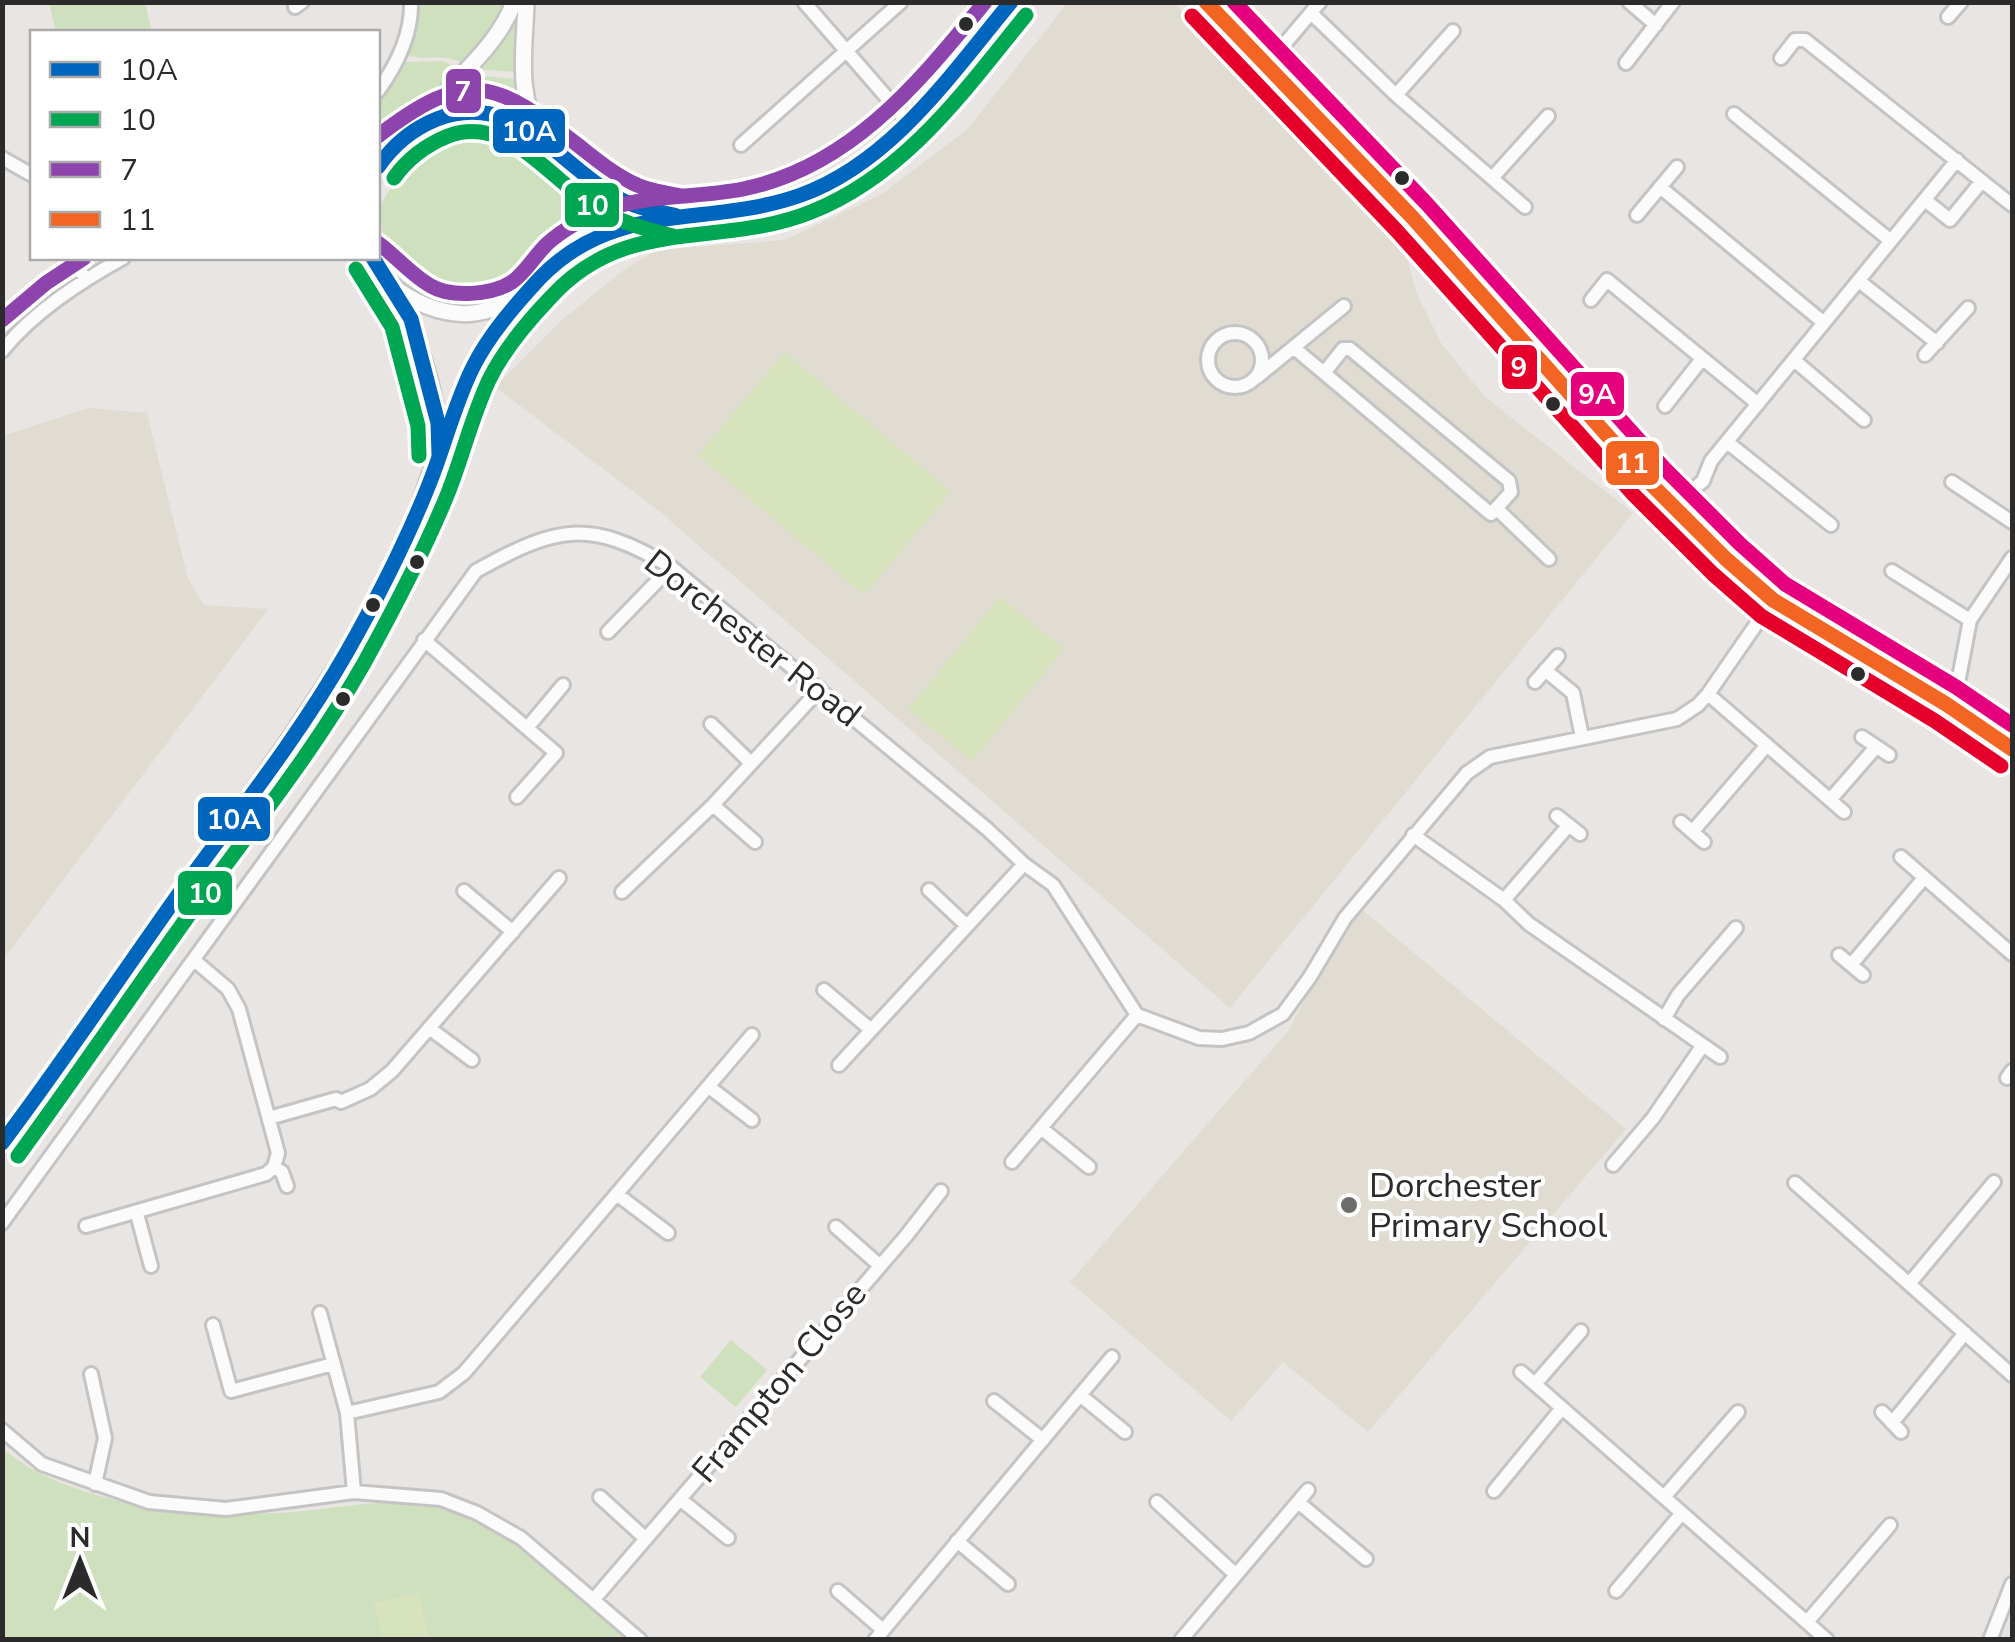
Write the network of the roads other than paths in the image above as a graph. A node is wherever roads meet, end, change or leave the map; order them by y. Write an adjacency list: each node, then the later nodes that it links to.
1 (411, 2): 19 (street)
2 (514, 2): 24 (street)
3 (526, 2): 25 (street)
4 (804, 2): 15 (street)
5 (902, 2): 15 (street)
6 (1012, 2): 23 (street)
7 (1206, 2): 18 (street)
8 (1629, 2): 13 (street)
9 (1674, 2): 13 (street)
10 (1961, 2): 12 (street)
11 (1315, 8): 18 (street); 20 (street)
12 (1948, 17)
13 (1656, 25): 17 (street)
14 (1453, 31): 20 (street)
15 (846, 51): 23 (street); 26 (street)
16 (1781, 58): 29 (street)
17 (1626, 63)
18 (1267, 65): 68 (street)
19 (380, 87)
20 (1396, 94): 33 (street)
21 (1734, 114): 41 (street)
22 (1548, 116): 33 (street)
23 (908, 122): 40 (street)
24 (418, 127): 25 (street); 30 (street)
25 (546, 142): 28 (street)
26 (740, 144)
27 (2, 158): 32 (street)
28 (563, 160): 40 (street); 45 (street)
29 (1957, 160): 34 (street); 36 (street)
30 (380, 161)
31 (1677, 166): 35 (street)
32 (30, 174)
33 (1493, 177): 38 (street)
34 (1982, 181): 36 (street); 37 (street)
35 (1660, 188): 39 (street); 53 (street)
36 (1925, 200): 41 (street)
37 (2012, 205)
38 (1525, 208)
39 (1637, 215)
40 (676, 216): 45 (street)
41 (1892, 241): 47 (street)
42 (72, 260): 46 (street)
43 (119, 260): 46 (street)
44 (371, 260): 48 (street)
45 (559, 260): 49 (street)
46 (86, 278): 56 (street)
47 (1859, 280): 53 (street); 54 (street)
48 (388, 282): 49 (street); 66 (street)
49 (522, 300): 66 (street)
50 (1591, 300): 58 (street)
51 (1344, 306): 55 (street)
52 (1968, 308): 54 (street)
53 (1824, 323): 59 (street)
54 (1937, 343): 57 (street)
55 (1294, 348): 60 (street); 61 (street)
56 (2, 351)
57 (1926, 355)
58 (1702, 359): 62 (street); 63 (street)
59 (1794, 360): 62 (street); 64 (street)
60 (1324, 373): 69 (street); 69 (street)
61 (1257, 377): 61 (street)
62 (1758, 404): 65 (street)
63 (1665, 406)
64 (1864, 420)
65 (1727, 442): 68 (street); 71 (street)
66 (439, 457): 134 (street)
67 (1952, 482): 70 (street)
68 (1674, 506): 76 (street)
69 (1498, 509): 73 (street)
70 (2012, 522)
71 (1831, 525)
72 (2012, 558): 77 (street)
73 (1549, 559)
74 (671, 567): 78 (street); 79 (street, Dorchester Road); 84 (street, Dorchester Road)
75 (1892, 570): 77 (street)
76 (1773, 600): 85 (street); 86 (street)
77 (1970, 620): 86 (street)
78 (608, 632)
79 (424, 640): 88 (street); 117 (street, Dorchester Road)
80 (1558, 656): 81 (street)
81 (1545, 670): 82 (street); 90 (street)
82 (1535, 682)
83 (563, 685): 88 (street)
84 (820, 689): 95 (street); 105 (street, Dorchester Road)
85 (1708, 694): 90 (street); 91 (street)
86 (1946, 704): 93 (street)
87 (710, 724): 95 (street)
88 (527, 728): 96 (street)
89 (1862, 736): 92 (street)
90 (1582, 737): 101 (street)
91 (1767, 745): 97 (street); 103 (street)
92 (1876, 747): 94 (street); 97 (street)
93 (2012, 749)
94 (1889, 755)
95 (751, 763): 98 (street)
96 (517, 797)
97 (1830, 800): 99 (street)
98 (714, 805): 102 (street); 110 (street)
99 (1844, 812)
100 (1557, 816): 111 (street)
101 (1413, 835): 111 (street); 121 (street)
102 (755, 842)
103 (1704, 842)
104 (1901, 858): 107 (street)
105 (1024, 864): 112 (street); 121 (street, Dorchester Road)
106 (559, 878): 114 (street)
107 (1923, 879): 115 (street); 118 (street)
108 (929, 890): 112 (street)
109 (464, 891): 114 (street)
110 (622, 892)
111 (1504, 900): 122 (street)
112 (966, 925): 124 (street)
113 (1736, 928): 122 (street)
114 (512, 932): 123 (street)
115 (2010, 946)
116 (1839, 954): 118 (street)
117 (194, 960): 131 (street); 145 (street, Dorchester Road)
118 (1850, 965): 119 (street)
119 (1863, 975)
120 (824, 990): 124 (street)
121 (1137, 1015): 133 (street)
122 (1664, 1018): 126 (street)
123 (429, 1028): 128 (street); 131 (street)
124 (870, 1030): 129 (street)
125 (752, 1035): 130 (street)
126 (1703, 1045): 127 (street); 136 (street)
127 (1720, 1057)
128 (472, 1060)
129 (839, 1065)
130 (708, 1087): 132 (street); 143 (street)
131 (268, 1118): 137 (street)
132 (752, 1120)
133 (1041, 1128): 135 (street); 138 (street)
134 (2, 1144)
135 (1012, 1162)
136 (1613, 1166)
137 (274, 1167): 141 (street); 144 (street)
138 (1090, 1167)
139 (1994, 1182): 151 (street)
140 (1795, 1183): 151 (street)
141 (287, 1186)
142 (940, 1191): 149 (street, Frampton Close)
143 (618, 1195): 148 (street); 166 (street)
144 (138, 1214): 146 (street); 150 (street)
145 (2, 1223)
146 (86, 1226)
147 (836, 1227): 149 (street, Frampton Close)
148 (668, 1233)
149 (878, 1264): 177 (street, Frampton Close)
150 (152, 1266)
151 (1909, 1284): 155 (street)
152 (320, 1313): 157 (street)
153 (213, 1325): 157 (street)
154 (1581, 1331): 161 (street)
155 (1964, 1333): 160 (street); 167 (street)
156 (1111, 1356): 162 (street)
157 (334, 1364): 166 (street)
158 (1522, 1372): 161 (street)
159 (91, 1374): 171 (street)
160 (2012, 1375)
161 (1535, 1384): 164 (street)
162 (1080, 1395): 169 (street); 170 (street)
163 (994, 1400): 170 (street)
164 (1562, 1408): 173 (street); 176 (street)
165 (1738, 1412): 176 (street)
166 (347, 1413): 174 (street)
167 (1892, 1422)
168 (2, 1430): 171 (street)
169 (1125, 1432)
170 (1043, 1440): 184 (street)
171 (95, 1484): 174 (street)
172 (1308, 1490): 179 (street)
173 (1494, 1491)
174 (354, 1492): 191 (street)
175 (600, 1497): 183 (street)
176 (1664, 1497): 180 (street)
177 (680, 1499): 182 (street, Frampton Close); 183 (street, Frampton Close)
178 (1156, 1502): 186 (street)
179 (1298, 1502): 185 (street); 186 (street)
180 (1682, 1513): 190 (street); 192 (street)
181 (1890, 1525): 192 (street)
182 (728, 1538)
183 (646, 1539): 191 (street, Frampton Close)
184 (958, 1541): 187 (street); 193 (street)
185 (1366, 1560)
186 (1236, 1575): 196 (street)
187 (1008, 1584)
188 (2012, 1584): 197 (street)
189 (838, 1591): 193 (street)
190 (1616, 1591)
191 (595, 1598): 195 (street)
192 (1807, 1622): 194 (street)
193 (879, 1635)
194 (1819, 1637)
195 (640, 1640)
196 (1181, 1640)
197 (1990, 1640)

